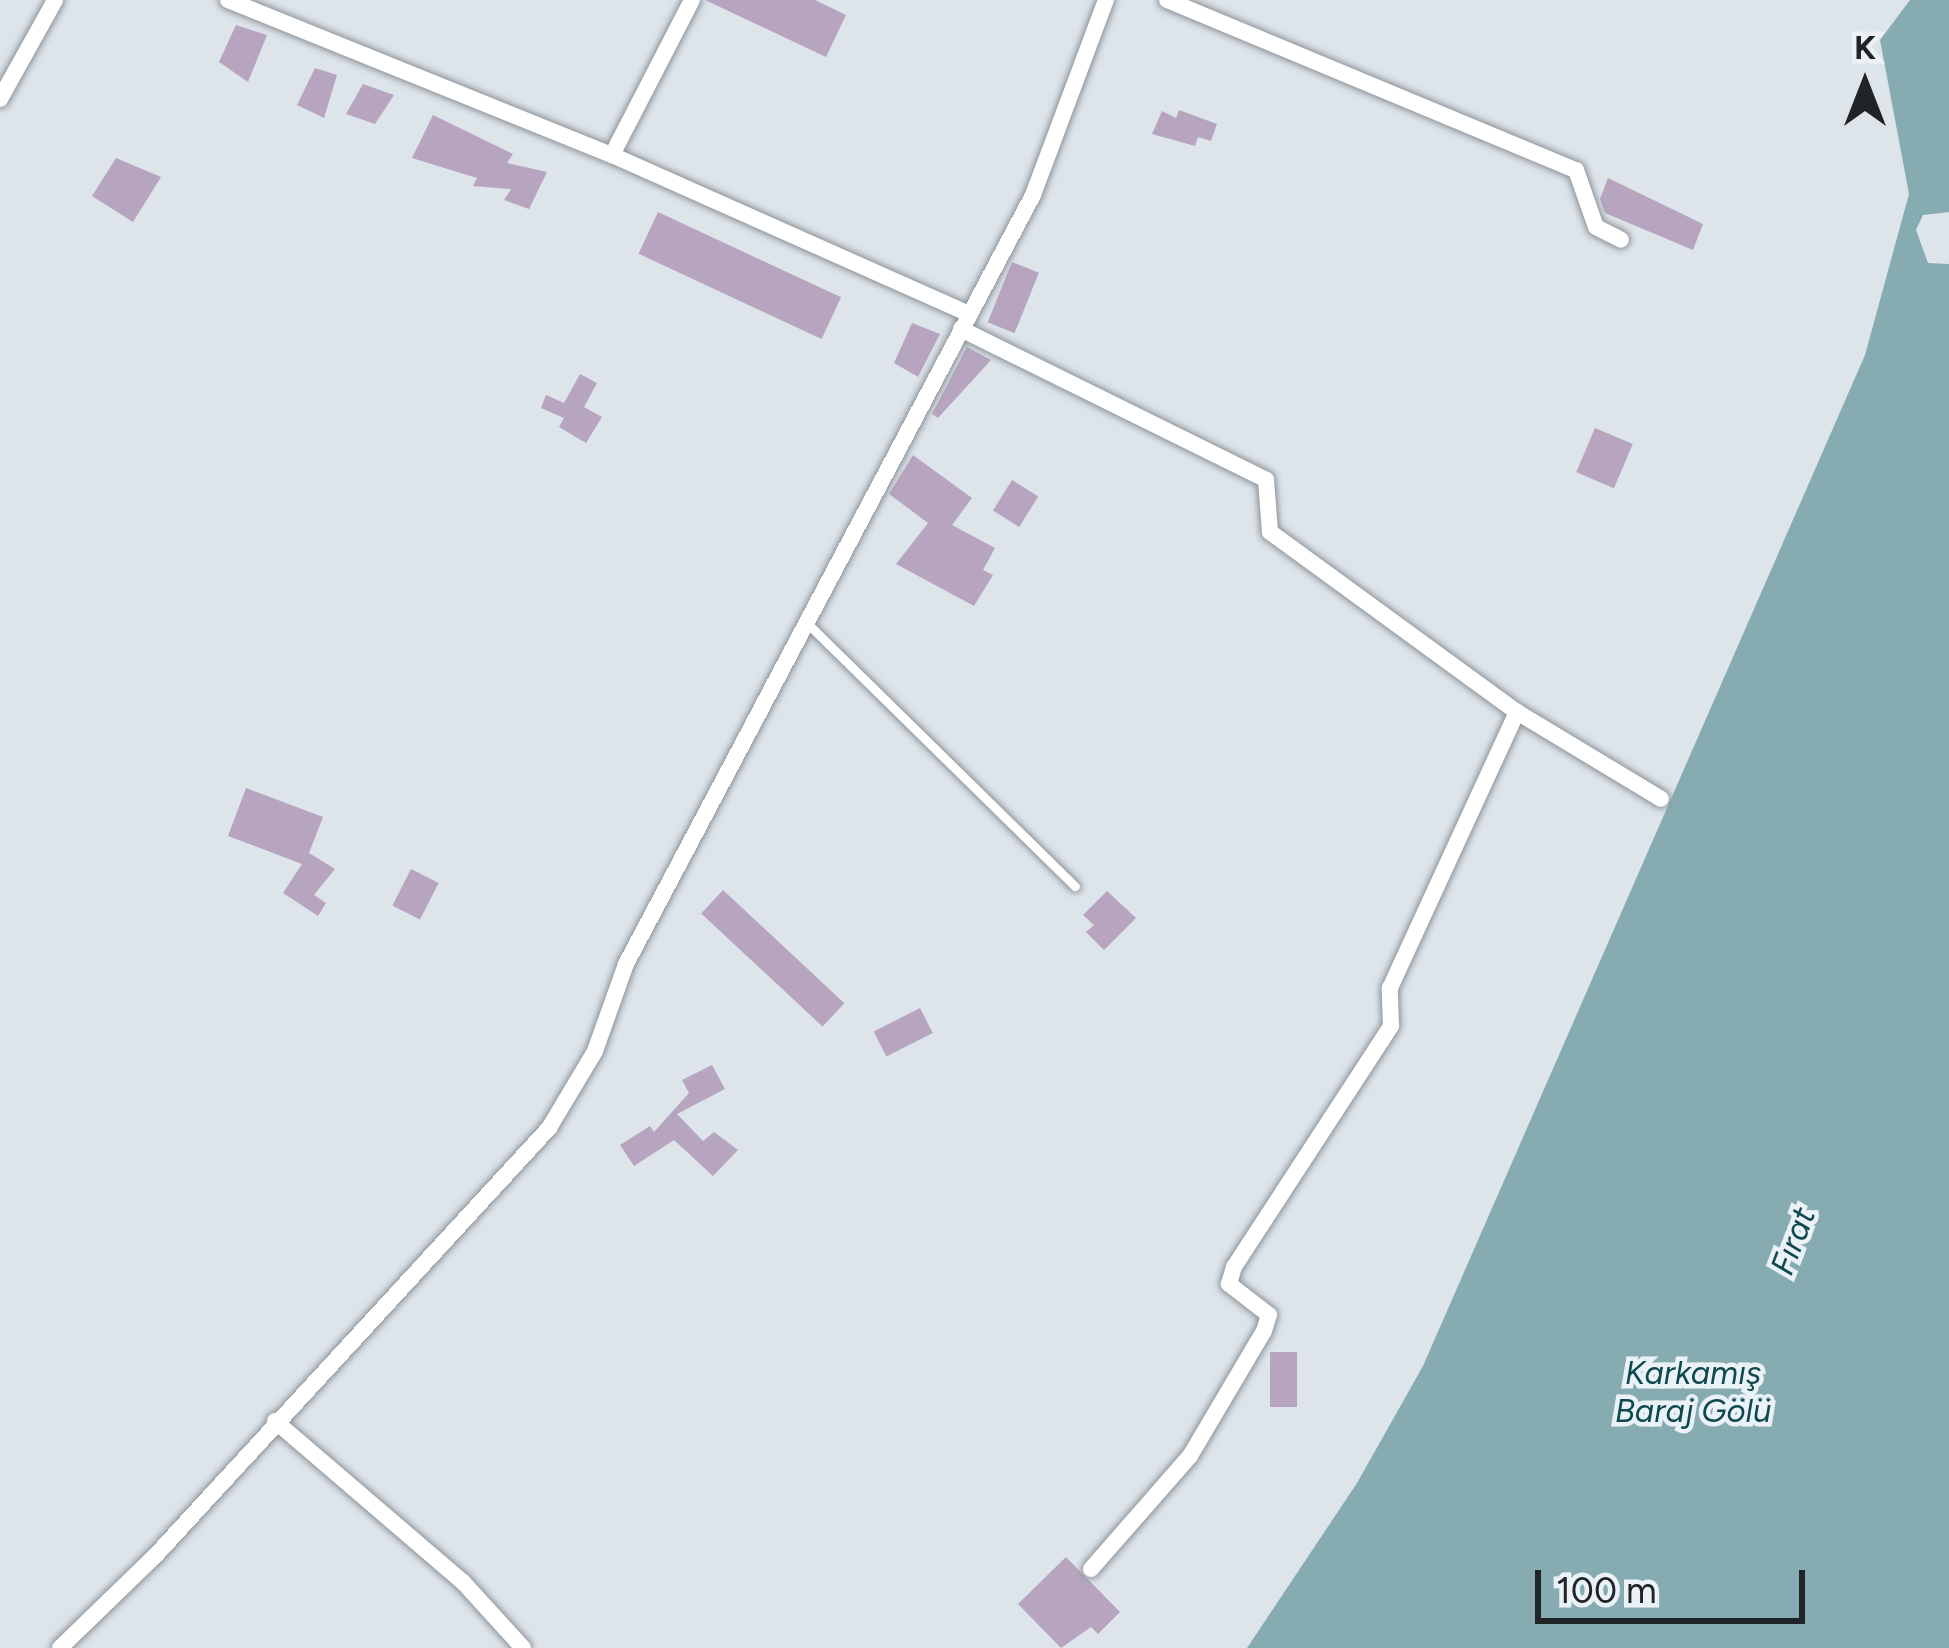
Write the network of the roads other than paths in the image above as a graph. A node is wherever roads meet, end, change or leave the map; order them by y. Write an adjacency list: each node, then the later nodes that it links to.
1 (55, 0): 6 (street)
2 (228, 0): 7 (street)
3 (692, 0): 7 (street)
4 (1106, 0): 9 (street)
5 (1167, 0): 8 (street)
6 (0, 99)
7 (612, 155): 9 (street)
8 (1622, 240)
9 (965, 322): 10 (street); 11 (street)
10 (806, 622): 13 (lane); 14 (street)
11 (1517, 712): 12 (street); 15 (street)
12 (1661, 799)
13 (1076, 886)
14 (274, 1421): 16 (street); 17 (street)
15 (1091, 1569)
16 (60, 1648)
17 (524, 1648)

